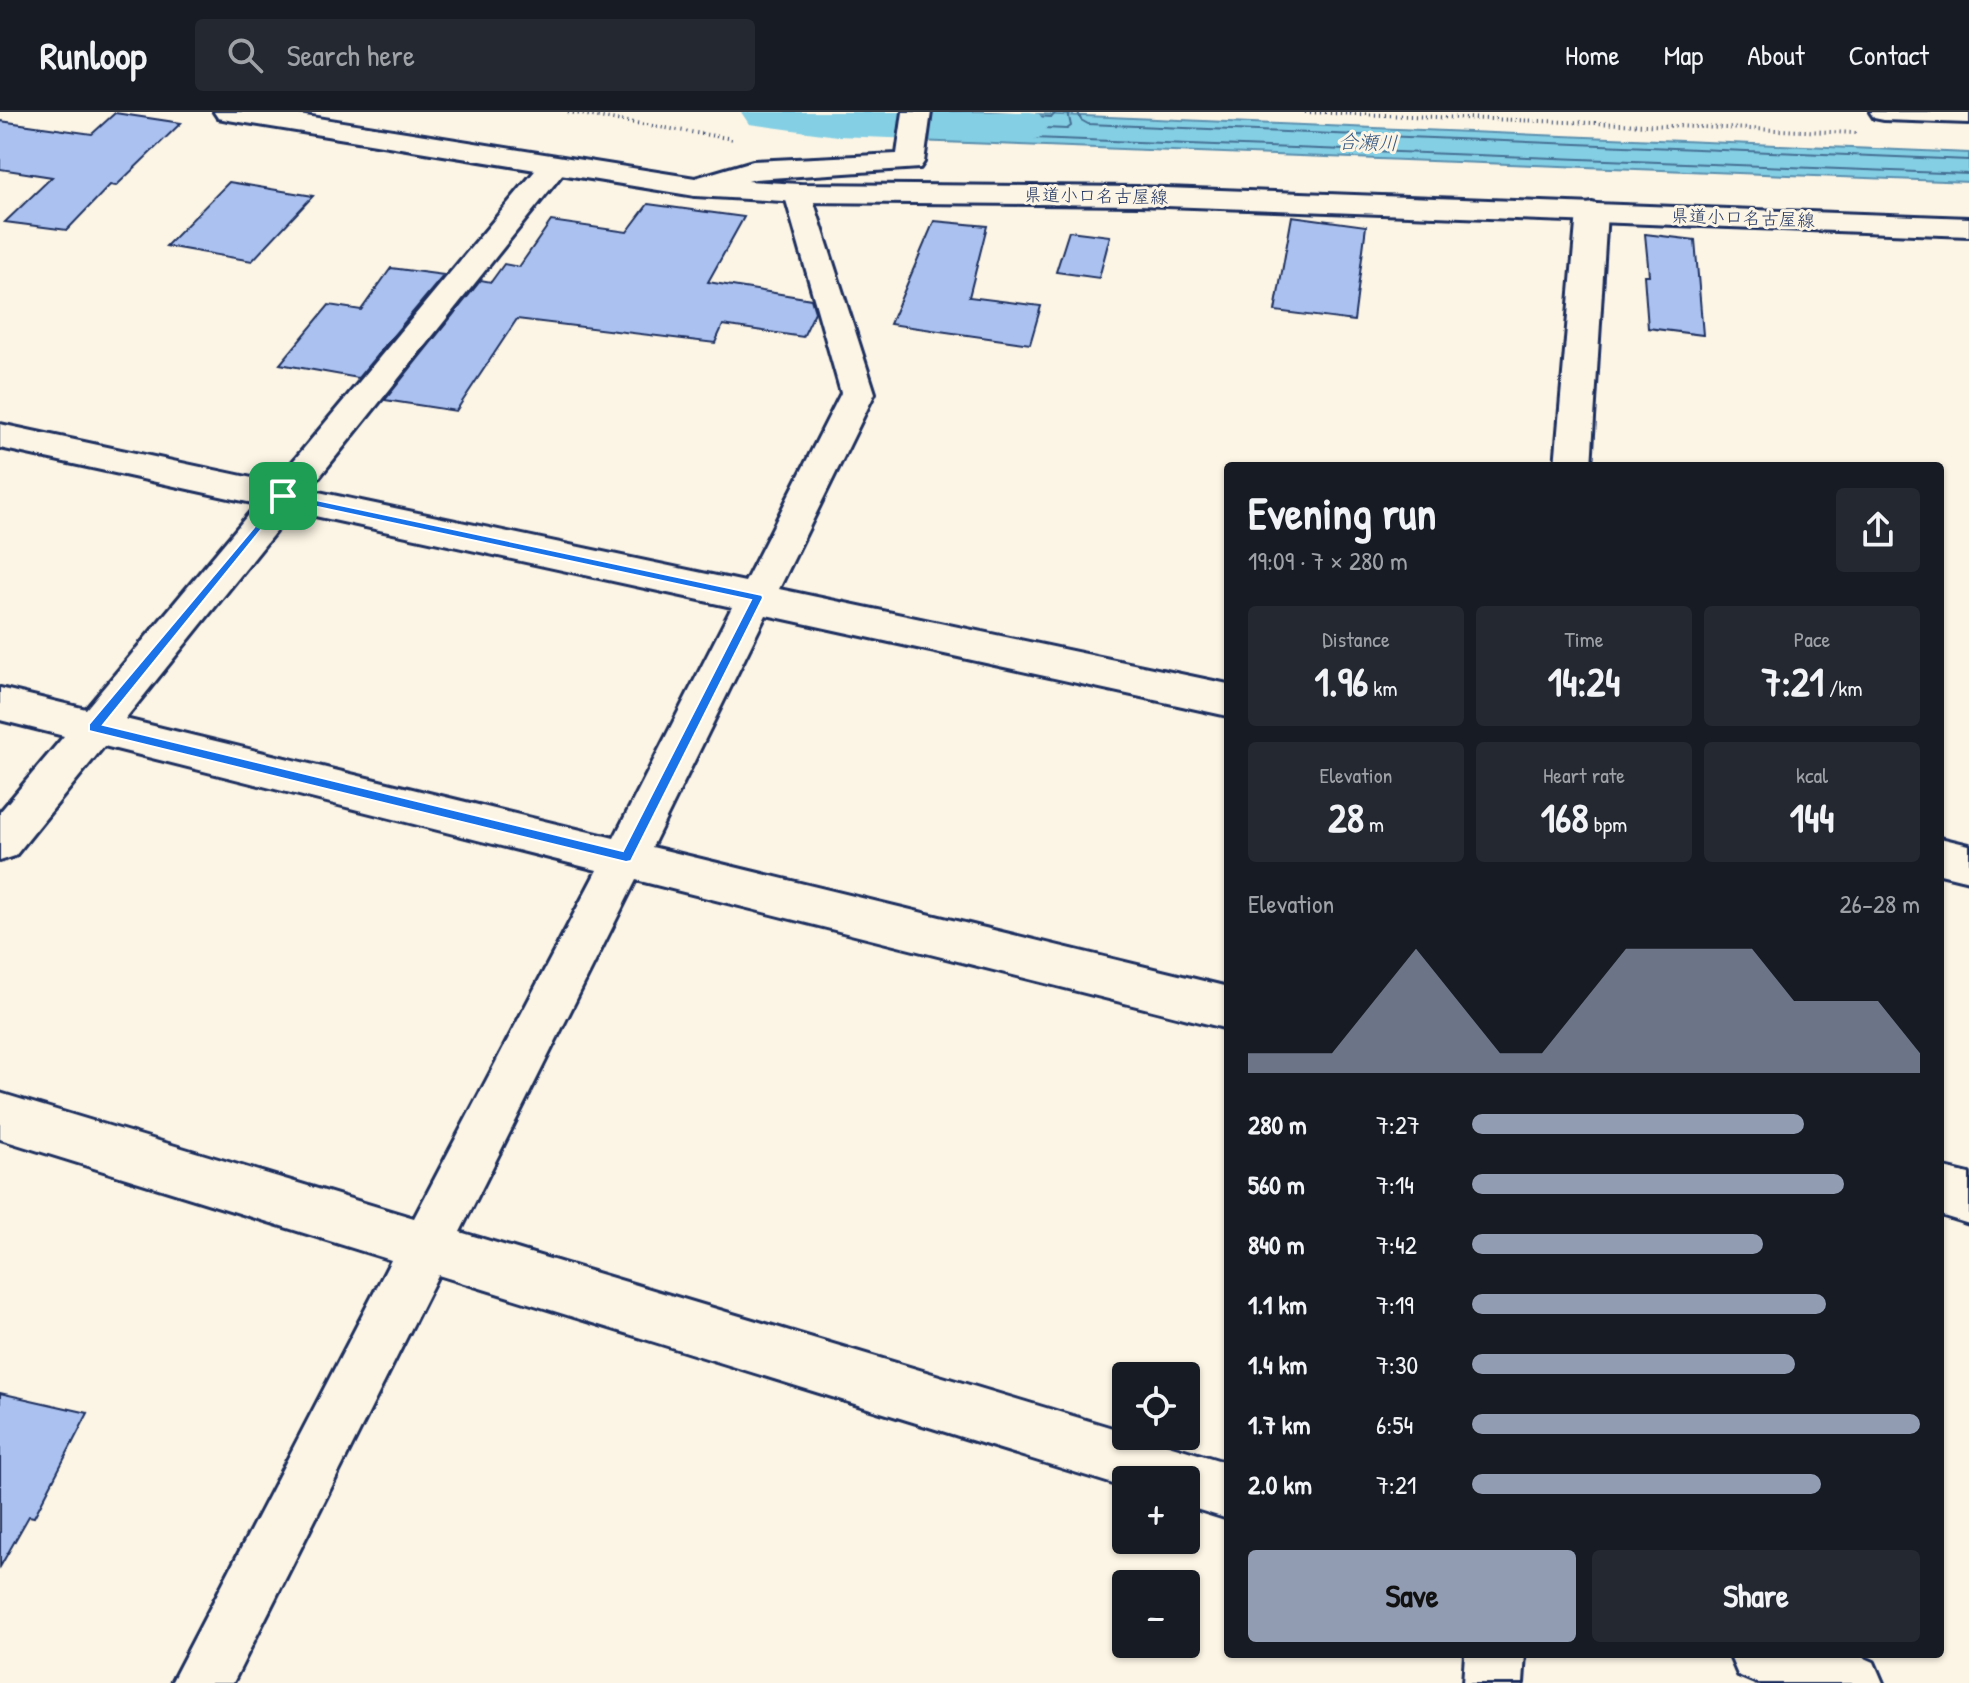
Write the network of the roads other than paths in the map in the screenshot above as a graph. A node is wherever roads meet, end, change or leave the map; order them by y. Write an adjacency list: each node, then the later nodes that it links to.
1 (228, 112): 5 (street, 県道小口名古屋線)
2 (917, 112): 6 (street)
3 (1884, 112): 4 (street)
4 (1969, 115)
5 (554, 166): 6 (street, 県道小口名古屋線); 12 (street)
6 (695, 187): 7 (street, 県道小口名古屋線)
7 (799, 193): 8 (street, 県道小口名古屋線); 13 (street)
8 (1592, 212): 9 (street, 県道小口名古屋線); 11 (street)
9 (1969, 227)
10 (0, 436): 12 (street)
11 (1573, 462)
12 (283, 496): 13 (street); 16 (street)
13 (758, 598): 14 (street); 18 (street)
14 (1224, 699)
15 (0, 704): 16 (street)
16 (94, 728): 17 (street); 18 (street)
17 (0, 843)
18 (626, 857): 21 (street); 25 (street)
19 (1944, 857): 20 (street)
20 (1969, 863)
21 (1224, 1007)
22 (0, 1116): 25 (street)
23 (1944, 1192): 24 (street)
24 (1969, 1199)
25 (424, 1246): 26 (street); 29 (street)
26 (1224, 1490)
27 (1495, 1658): 30 (street)
28 (1772, 1658): 31 (street)
29 (201, 1683)
30 (1493, 1683)
31 (1853, 1683)

